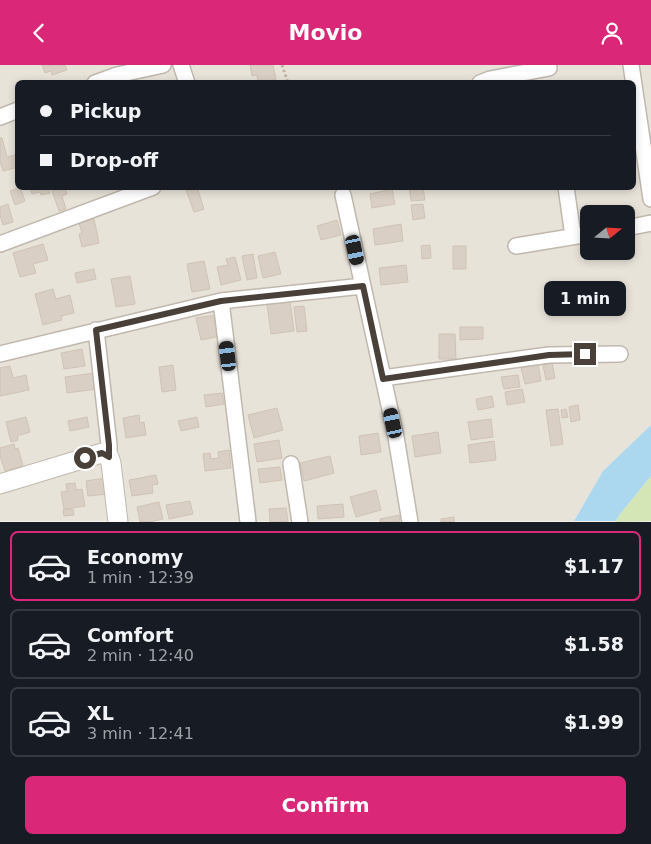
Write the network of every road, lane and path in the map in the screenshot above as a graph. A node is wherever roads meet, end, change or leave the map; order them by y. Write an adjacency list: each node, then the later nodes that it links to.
1 (163, 65): 5 (street)
2 (181, 65): 8 (street)
3 (282, 65): 9 (path)
4 (631, 65): 11 (street)
5 (117, 70): 7 (street)
6 (549, 72): 10 (street)
7 (100, 80)
8 (186, 80)
9 (287, 80)
10 (488, 80)
11 (633, 80)
12 (636, 98): 18 (street)
13 (15, 111): 14 (street)
14 (0, 117)
15 (146, 190): 23 (street)
16 (566, 190): 22 (street)
17 (343, 195): 25 (street)
18 (651, 199)
19 (651, 223): 20 (street)
20 (635, 226)
21 (580, 236): 22 (street)
22 (574, 237): 24 (street)
23 (0, 244)
24 (516, 246)
25 (363, 286): 26 (street); 30 (street)
26 (221, 301): 27 (street); 35 (street)
27 (96, 330): 28 (street); 31 (street)
28 (0, 354)
29 (620, 354): 30 (street)
30 (383, 379): 37 (street)
31 (109, 457): 33 (street); 34 (street)
32 (291, 464): 36 (street)
33 (0, 484)
34 (118, 521)
35 (248, 521)
36 (300, 521)
37 (410, 521)

